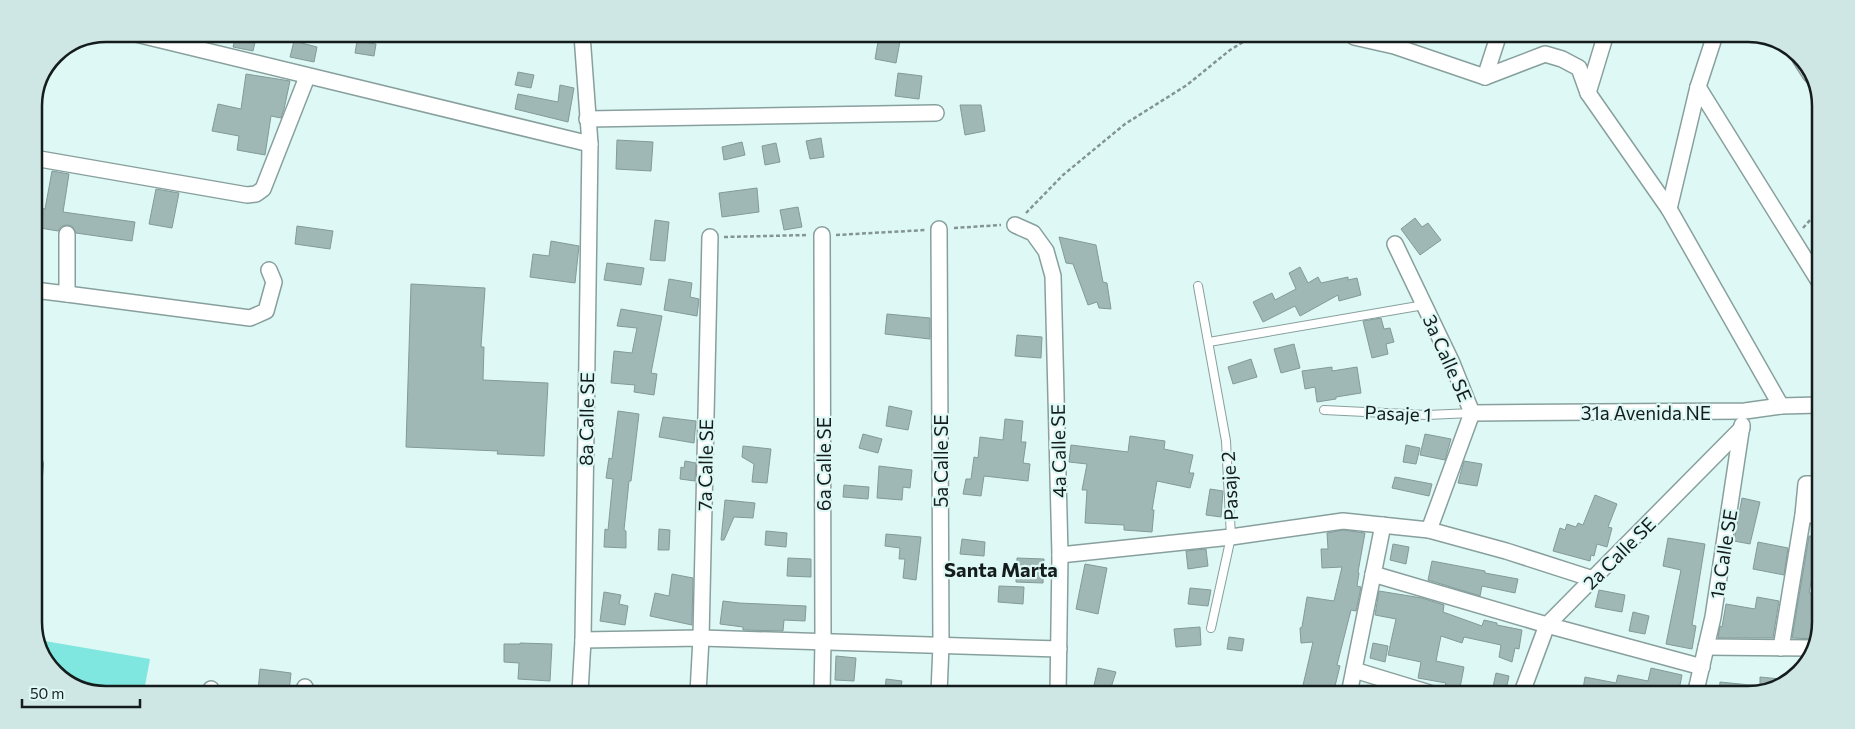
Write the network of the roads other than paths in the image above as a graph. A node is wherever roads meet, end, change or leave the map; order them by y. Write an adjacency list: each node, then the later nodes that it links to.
1 (178, 42): 7 (street)
2 (582, 42): 12 (street, 8a Calle SE)
3 (1396, 42): 8 (street)
4 (1496, 42): 8 (street)
5 (1603, 42): 10 (street)
6 (1713, 42): 9 (street)
7 (308, 77): 13 (street); 14 (street)
8 (1485, 77): 10 (street)
9 (1698, 87): 15 (street); 23 (street)
10 (1588, 93): 15 (street)
11 (936, 112): 12 (street)
12 (587, 120): 13 (street, 8a Calle SE)
13 (590, 144): 46 (street, 8a Calle SE)
14 (42, 159)
15 (1670, 209): 30 (street)
16 (1015, 225): 40 (street, 4a Calle SE)
17 (939, 229): 48 (street, 5a Calle SE)
18 (67, 234): 26 (street)
19 (822, 235): 47 (street, 6a Calle SE)
20 (710, 237): 45 (street, 7a Calle SE)
21 (1396, 244): 27 (street, 3a Calle SE)
22 (269, 270): 26 (street)
23 (1812, 271)
24 (1198, 286): 28 (lane, Pasaje 2)
25 (42, 291): 26 (street)
26 (66, 294)
27 (1424, 305): 28 (lane); 33 (street, 3a Calle SE)
28 (1209, 342): 39 (lane, Pasaje 2)
29 (1812, 405): 30 (street, 31a Avenida NE)
30 (1781, 406): 32 (street, 31a Avenida NE)
31 (1324, 410): 33 (lane, Pasaje 1)
32 (1745, 411): 33 (street, 31a Avenida NE); 34 (street, 1a Calle SE)
33 (1472, 413): 38 (street, 3a Calle SE)
34 (1742, 428): 42 (street, 2a Calle SE); 49 (street, 1a Calle SE)
35 (1812, 484): 36 (street)
36 (1810, 515): 50 (street)
37 (1382, 525): 38 (street); 39 (street); 41 (street)
38 (1429, 530): 42 (street)
39 (1231, 537): 40 (street); 44 (lane, Pasaje 2)
40 (1060, 555): 52 (street, 4a Calle SE)
41 (1373, 574): 43 (street); 54 (street)
42 (1593, 579): 43 (street, 2a Calle SE)
43 (1547, 625): 53 (street); 62 (street, 2a Calle SE)
44 (1211, 628)
45 (701, 638): 46 (street); 47 (street); 56 (street, 7a Calle SE)
46 (583, 640): 55 (street, 8a Calle SE)
47 (823, 642): 48 (street); 57 (street, 6a Calle SE)
48 (941, 645): 52 (street); 58 (street, 5a Calle SE)
49 (1706, 647): 50 (street); 53 (street, 1a Calle SE)
50 (1780, 648): 51 (street)
51 (1807, 648)
52 (1059, 649): 59 (street, 4a Calle SE)
53 (1702, 667): 63 (street, 1a Calle SE)
54 (1354, 670): 60 (street); 61 (street)
55 (580, 686)
56 (698, 686)
57 (822, 686)
58 (939, 686)
59 (1058, 686)
60 (1351, 686)
61 (1407, 686)
62 (1525, 686)
63 (1697, 686)

